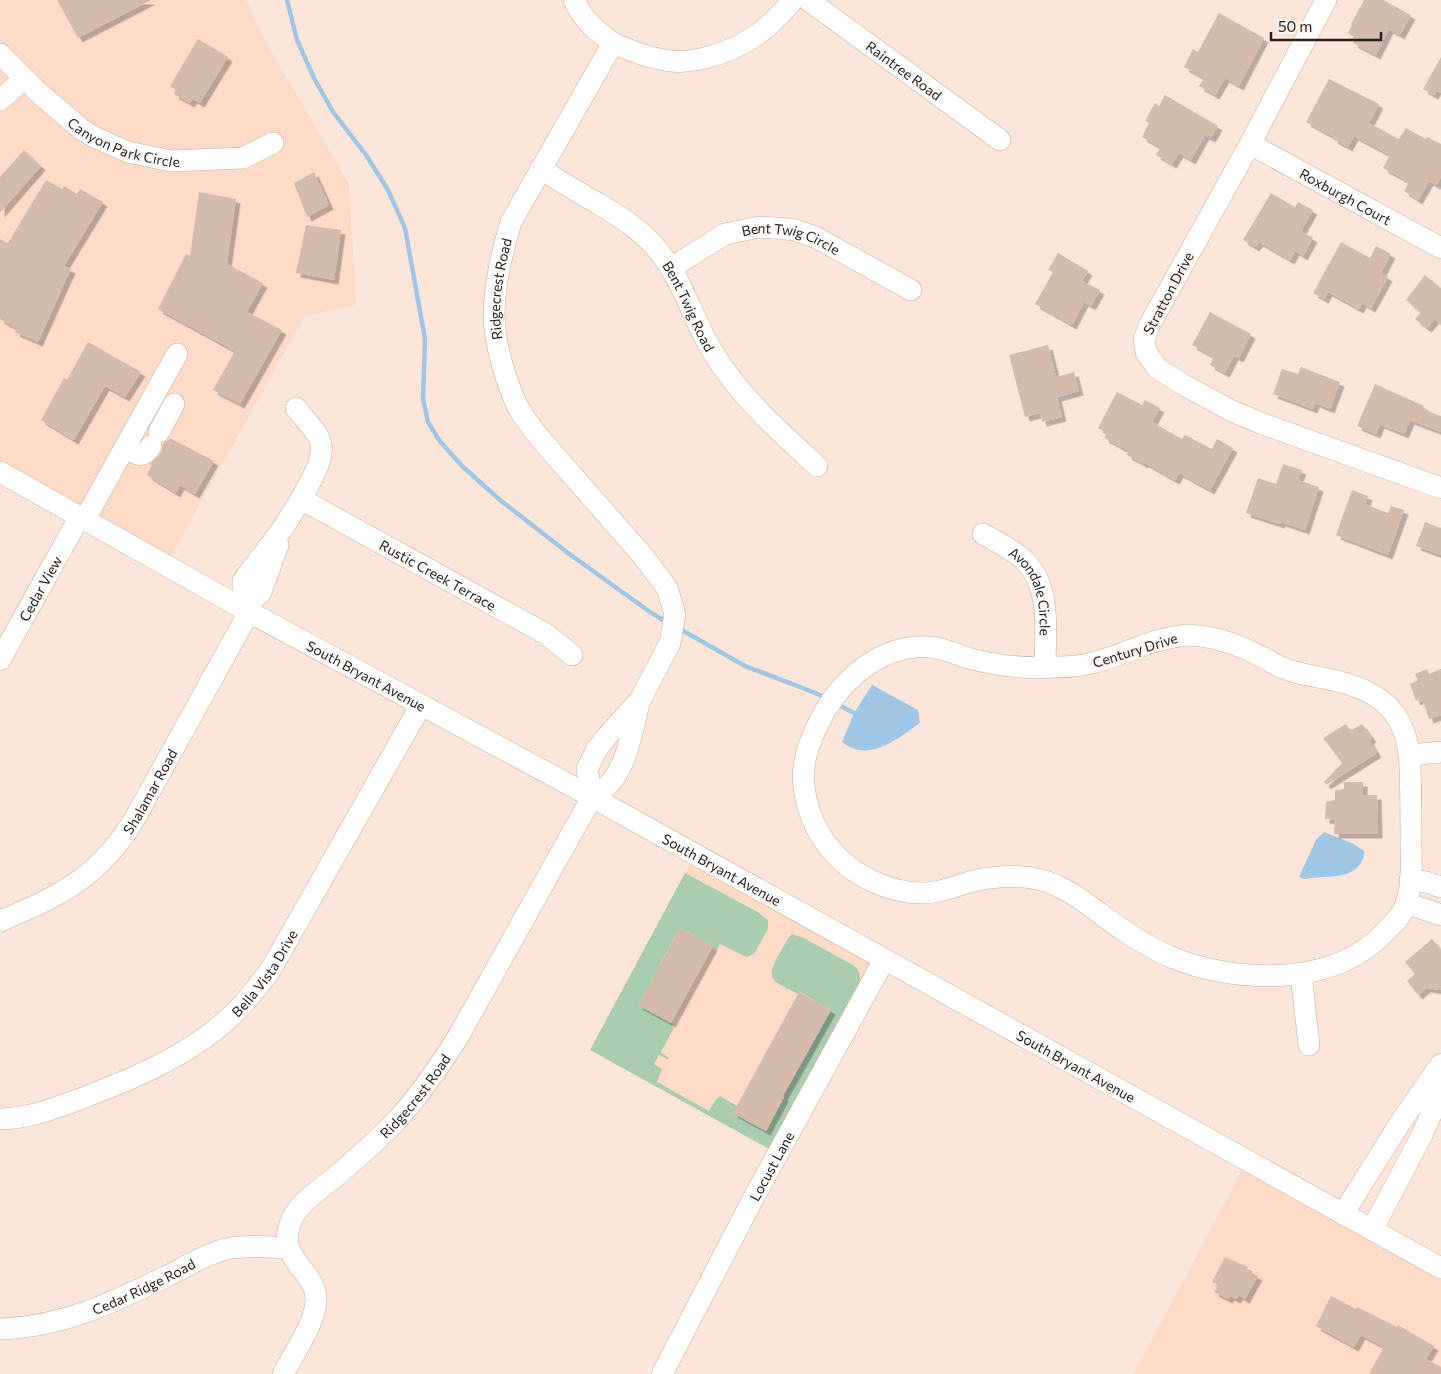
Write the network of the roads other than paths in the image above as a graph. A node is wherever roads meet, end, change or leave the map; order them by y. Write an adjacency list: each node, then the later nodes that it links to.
1 (574, 0): 5 (street)
2 (793, 0): 5 (street)
3 (808, 0): 9 (street, Raintree Road)
4 (1326, 0): 11 (street, Stratton Drive)
5 (613, 43): 12 (street, Ridgecrest Road)
6 (1, 56): 7 (street, Canyon Park Circle)
7 (24, 79): 8 (street); 10 (street, Canyon Park Circle)
8 (0, 100)
9 (1000, 140)
10 (273, 143)
11 (1250, 144): 13 (street, Roxburgh Court); 22 (street, Stratton Drive)
12 (540, 169): 14 (street, Bent Twig Road); 33 (street, Ridgecrest Road)
13 (1441, 248)
14 (671, 268): 15 (street, Bent Twig Circle); 20 (street, Bent Twig Road)
15 (911, 290)
16 (178, 354): 19 (street, Cedar View)
17 (174, 404): 19 (street)
18 (296, 408): 23 (street)
19 (125, 448): 24 (street, Cedar View)
20 (817, 466)
21 (0, 472): 24 (street, South Bryant Avenue)
22 (1441, 488)
23 (301, 499): 26 (street); 27 (street, Rustic Creek Terrace)
24 (83, 518): 26 (street, South Bryant Avenue); 28 (street, Cedar View)
25 (983, 534): 29 (street, Avondale Circle)
26 (246, 610): 30 (street, South Bryant Avenue); 38 (street, Shalamar Road)
27 (572, 655)
28 (0, 660)
29 (1045, 668): 32 (street, Century Drive); 40 (street, Century Drive)
30 (421, 704): 33 (street, South Bryant Avenue); 44 (street, Bella Vista Drive)
31 (1441, 752): 32 (street)
32 (1410, 755): 34 (street, Century Drive)
33 (592, 797): 39 (street, South Bryant Avenue); 47 (street, Ridgecrest Road)
34 (1410, 880): 35 (street); 36 (street, Century Drive)
35 (1441, 887)
36 (1406, 903): 37 (street); 40 (street, Century Drive)
37 (1441, 915)
38 (0, 921)
39 (884, 960): 45 (street, South Bryant Avenue); 51 (street, Locust Lane)
40 (1301, 974): 41 (street)
41 (1309, 1045)
42 (1441, 1064): 45 (street)
43 (1441, 1092): 46 (street)
44 (0, 1119)
45 (1343, 1214): 46 (street, South Bryant Avenue)
46 (1372, 1230): 48 (street, South Bryant Avenue)
47 (287, 1248): 49 (street, Cedar Ridge Road); 50 (street)
48 (1441, 1268)
49 (0, 1329)
50 (282, 1374)
51 (662, 1374)

